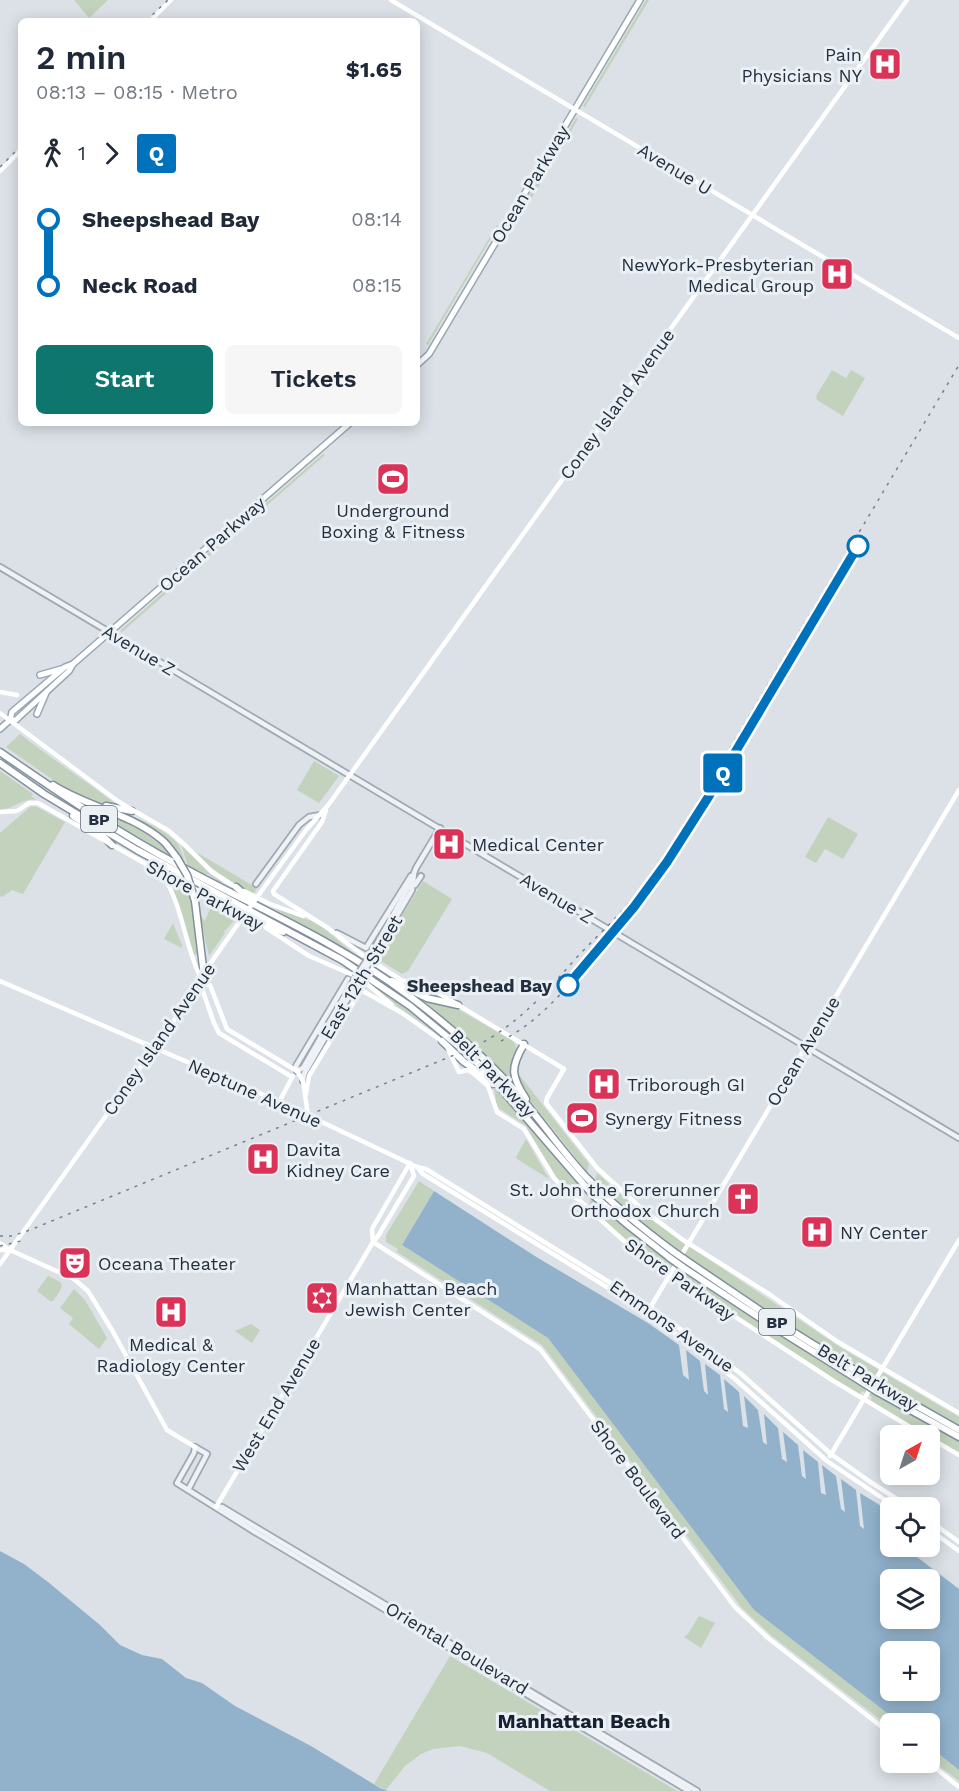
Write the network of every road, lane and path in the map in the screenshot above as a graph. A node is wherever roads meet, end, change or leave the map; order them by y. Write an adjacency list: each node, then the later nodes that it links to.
1 (171, 0): 5 (main road)
2 (392, 0): 6 (main road, Avenue U)
3 (640, 0): 6 (main road, Ocean Parkway)
4 (907, 0): 9 (main road, Coney Island Avenue)
5 (153, 18)
6 (575, 109): 9 (main road, Avenue U); 11 (main road, Ocean Parkway)
7 (18, 153): 8 (main road)
8 (0, 171)
9 (753, 215): 10 (main road, Avenue U); 28 (main road, Coney Island Avenue)
10 (959, 338)
11 (420, 362)
12 (347, 426): 14 (main road, Ocean Parkway)
13 (0, 567): 14 (street, Avenue Z)
14 (110, 632): 15 (main road, Ocean Parkway); 28 (street, Avenue Z)
15 (73, 664): 16 (main road, Ocean Parkway); 18 (main road, Ocean Parkway)
16 (65, 667): 17 (main road); 23 (main road, Ocean Parkway)
17 (40, 675)
18 (48, 690): 22 (main road); 23 (main road, Ocean Parkway)
19 (0, 692): 20 (main road)
20 (17, 695)
21 (0, 713): 23 (main road, Shore Parkway)
22 (36, 714)
23 (9, 720): 24 (main road, Ocean Parkway); 33 (main road, Shore Parkway)
24 (0, 729)
25 (2, 753): 27 (highway, Belt Parkway / BP)
26 (0, 763): 30 (highway, Belt Parkway / BP)
27 (22, 767): 31 (highway); 45 (highway, Belt Parkway / BP)
28 (350, 775): 32 (main road, Coney Island Avenue); 36 (street, Avenue Z)
29 (959, 790): 62 (main road, Ocean Avenue)
30 (44, 794): 37 (highway); 49 (highway, Belt Parkway / BP)
31 (94, 804): 33 (highway); 53 (highway, bridge)
32 (327, 807): 35 (main road, Coney Island Avenue); 44 (main road, Coney Island Avenue)
33 (132, 811): 42 (main road, Shore Parkway)
34 (0, 813): 37 (main road, Shore Parkway)
35 (320, 815): 41 (street, Coney Island Avenue); 53 (main road, Coney Island Avenue, bridge)
36 (440, 828): 39 (street, East 12th Street); 62 (street, Avenue Z)
37 (112, 845): 38 (main road, Shore Parkway)
38 (160, 872): 47 (main road, Shore Parkway); 53 (main road)
39 (414, 872): 43 (street, East 12th Street); 50 (street, East 12th Street); 51 (street, East 12th Street)
40 (421, 876): 43 (street)
41 (256, 884)
42 (236, 887): 45 (highway); 46 (main road, Shore Parkway)
43 (412, 890): 51 (street, East 12th Street)
44 (273, 892): 46 (main road, Shore Parkway)
45 (256, 905): 52 (highway, Belt Parkway / BP)
46 (308, 917): 48 (main road, Shore Parkway)
47 (251, 918): 49 (highway); 59 (main road, Shore Parkway)
48 (328, 928): 50 (street, Shore Parkway); 58 (main road, Shore Parkway)
49 (308, 941): 71 (highway, Belt Parkway / BP)
50 (364, 948)
51 (375, 949): 56 (street, East 12th Street, bridge)
52 (385, 978): 58 (highway); 73 (highway, Belt Parkway / BP)
53 (203, 980): 63 (main road, Coney Island Avenue); 65 (main road); 67 (main road)
54 (348, 980): 65 (street, East 12th Street)
55 (0, 981): 63 (main road, Neptune Avenue)
56 (351, 989): 65 (street, East 12th Street); 68 (street, East 12th Street)
57 (361, 990): 59 (main road, Shore Parkway); 69 (main road, East 12th Street)
58 (458, 1005): 61 (main road, Shore Parkway)
59 (402, 1013): 60 (main road, Shore Parkway)
60 (442, 1041): 64 (main road, Shore Parkway); 66 (highway)
61 (524, 1044): 73 (highway); 80 (main road, Shore Parkway)
62 (806, 1047): 74 (street, Avenue Z); 80 (main road, Ocean Avenue)
63 (154, 1048): 70 (main road, Neptune Avenue); 82 (main road, Coney Island Avenue)
64 (468, 1070): 66 (highway); 85 (main road, Shore Parkway)
65 (297, 1071): 67 (main road, East 12th Street); 68 (main road)
66 (479, 1072): 71 (highway)
67 (292, 1077): 70 (main road, East 12th Street)
68 (303, 1081): 69 (main road)
69 (306, 1094): 72 (main road)
70 (279, 1102): 72 (main road, Neptune Avenue)
71 (514, 1102): 83 (highway, Belt Parkway / BP)
72 (308, 1116): 75 (main road, Neptune Avenue)
73 (537, 1117): 83 (highway, Belt Parkway / BP)
74 (959, 1138)
75 (410, 1163): 76 (main road, Emmons Avenue); 78 (main road)
76 (417, 1167): 86 (main road, Emmons Avenue); 87 (main road, Emmons Avenue)
77 (959, 1240): 88 (main road)
78 (373, 1242): 103 (main road, West End Avenue); 108 (main road, Shore Boulevard)
79 (0, 1243): 82 (main road)
80 (688, 1244): 85 (main road, Ocean Avenue); 88 (main road, Shore Parkway)
81 (0, 1250): 82 (main road)
82 (10, 1250): 84 (main road, Coney Island Avenue); 96 (main road)
83 (672, 1255): 89 (highway, Belt Parkway / BP, bridge)
84 (0, 1263)
85 (670, 1274): 86 (main road, Ocean Avenue); 90 (main road, Shore Parkway)
86 (651, 1307): 87 (main road, Ocean Avenue); 97 (main road, Emmons Avenue)
87 (647, 1313): 99 (main road, Emmons Avenue)
88 (882, 1368): 90 (main road); 91 (main road, Shore Parkway)
89 (878, 1388): 93 (highway, Belt Parkway / BP); 94 (highway, Belt Parkway / BP)
90 (863, 1400): 92 (main road, Shore Parkway); 97 (main road)
91 (959, 1413)
92 (906, 1425)
93 (959, 1430)
94 (959, 1437)
95 (940, 1444): 98 (main road)
96 (195, 1447): 100 (street, Oriental Boulevard); 100 (street)
97 (831, 1454): 99 (main road); 102 (main road, Emmons Avenue)
98 (959, 1455)
99 (827, 1461): 101 (main road, Emmons Avenue)
100 (188, 1490): 103 (street, Oriental Boulevard)
101 (881, 1497)
102 (894, 1497)
103 (216, 1507): 111 (street, Oriental Boulevard); 112 (street, Oriental Boulevard)
104 (940, 1528): 106 (main road)
105 (940, 1537): 107 (main road)
106 (959, 1542)
107 (959, 1551)
108 (880, 1725)
109 (940, 1772): 110 (main road)
110 (959, 1787)
111 (689, 1791)
112 (697, 1791)

